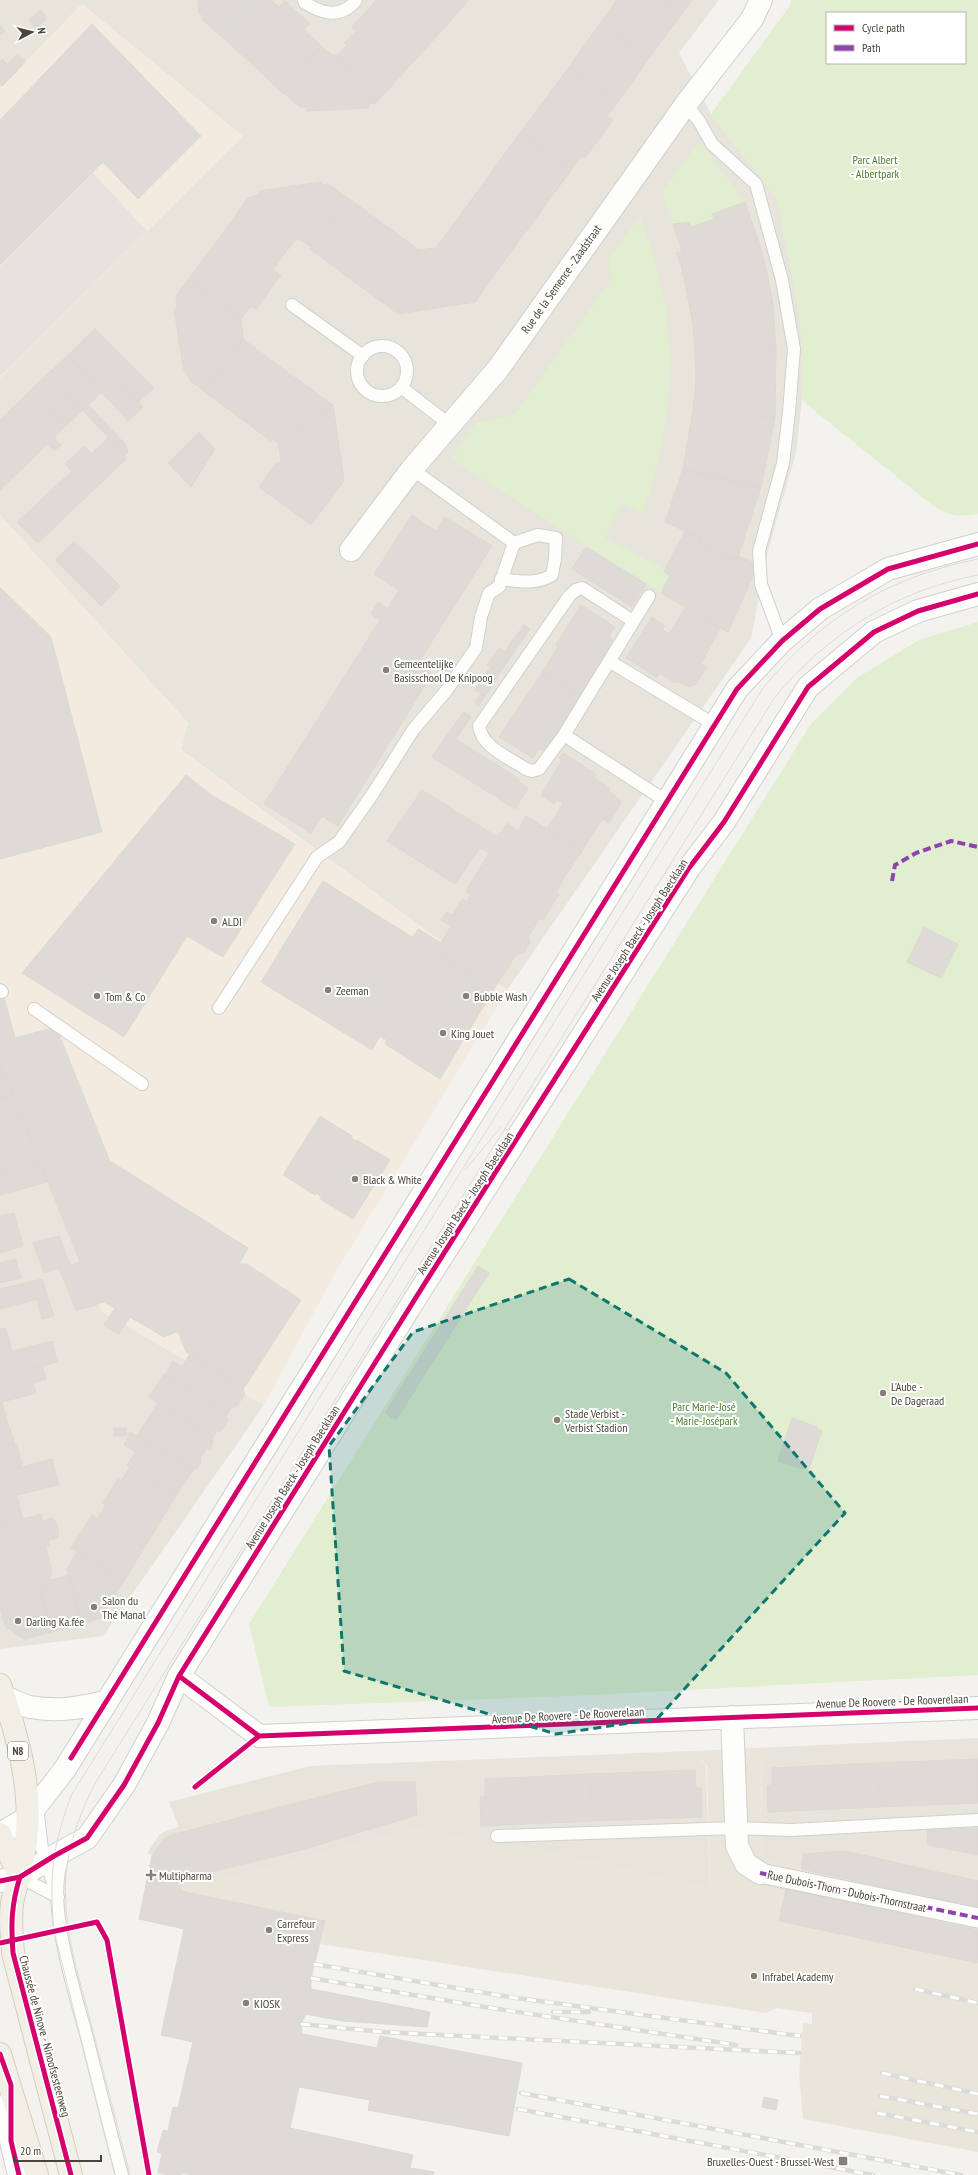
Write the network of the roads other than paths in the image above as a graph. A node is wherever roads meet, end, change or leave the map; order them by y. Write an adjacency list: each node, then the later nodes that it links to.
1 (304, 0): 2 (lane)
2 (356, 0)
3 (761, 0): 4 (street, Rue de la Semence - Zaadstraat)
4 (686, 104): 8 (street, Rue de la Semence - Zaadstraat); 17 (lane)
5 (292, 305): 6 (lane)
6 (363, 356): 7 (lane); 7 (lane)
7 (401, 387): 8 (lane)
8 (450, 425): 9 (street, Rue de la Semence - Zaadstraat)
9 (412, 469): 10 (lane); 12 (street, Rue de la Semence - Zaadstraat)
10 (514, 543): 13 (lane); 13 (lane)
11 (978, 544): 17 (street)
12 (351, 550)
13 (501, 578): 22 (lane)
14 (978, 594): 25 (street, Avenue Joseph Baeck - Joseph Baecklaan)
15 (649, 596): 16 (lane)
16 (633, 621): 18 (lane); 20 (lane)
17 (782, 641): 19 (street)
18 (609, 661): 19 (lane); 20 (lane)
19 (715, 725): 21 (street)
20 (564, 735): 21 (lane)
21 (666, 801): 27 (street)
22 (220, 1008)
23 (34, 1010): 24 (lane)
24 (142, 1084)
25 (179, 1676): 29 (street, Avenue De Roovere - De Rooverelaan); 35 (street, Avenue Joseph Baeck - Joseph Baecklaan)
26 (2, 1691): 27 (street); 30 (main road, Chaussée de Ninove - Ninoofsesteenweg / N8)
27 (105, 1702): 30 (street)
28 (978, 1708): 29 (street, Avenue De Roovere - De Rooverelaan)
29 (732, 1717): 32 (street, Rue Dubois-Thorn - Dubois-Thornstraat)
30 (32, 1812): 33 (street); 36 (lane, Chaussée de Ninove - Ninoofsesteenweg); 38 (main road, Chaussée de Ninove - Ninoofsesteenweg / N8)
31 (978, 1820): 32 (lane)
32 (736, 1828): 34 (lane); 37 (street, Rue Dubois-Thorn - Dubois-Thornstraat)
33 (0, 1834): 38 (main road)
34 (496, 1836)
35 (70, 1847): 36 (street, Avenue Joseph Baeck - Joseph Baecklaan); 39 (lane, Chaussée de Ninove - Ninoofsesteenweg)
36 (46, 1861): 38 (street, Avenue Joseph Baeck - Joseph Baecklaan); 39 (lane, Chaussée de Ninove - Ninoofsesteenweg)
37 (760, 1873): 40 (street, Rue Dubois-Thorn - Dubois-Thornstraat)
38 (10, 1879): 39 (lane); 45 (main road, Chaussée de Ninove - Ninoofsesteenweg / N8)
39 (58, 1897): 46 (lane, Chaussée de Ninove - Ninoofsesteenweg)
40 (978, 1918)
41 (0, 2054): 42 (main road)
42 (11, 2085): 43 (street); 44 (main road)
43 (19, 2175)
44 (37, 2175)
45 (71, 2175)
46 (122, 2175)

